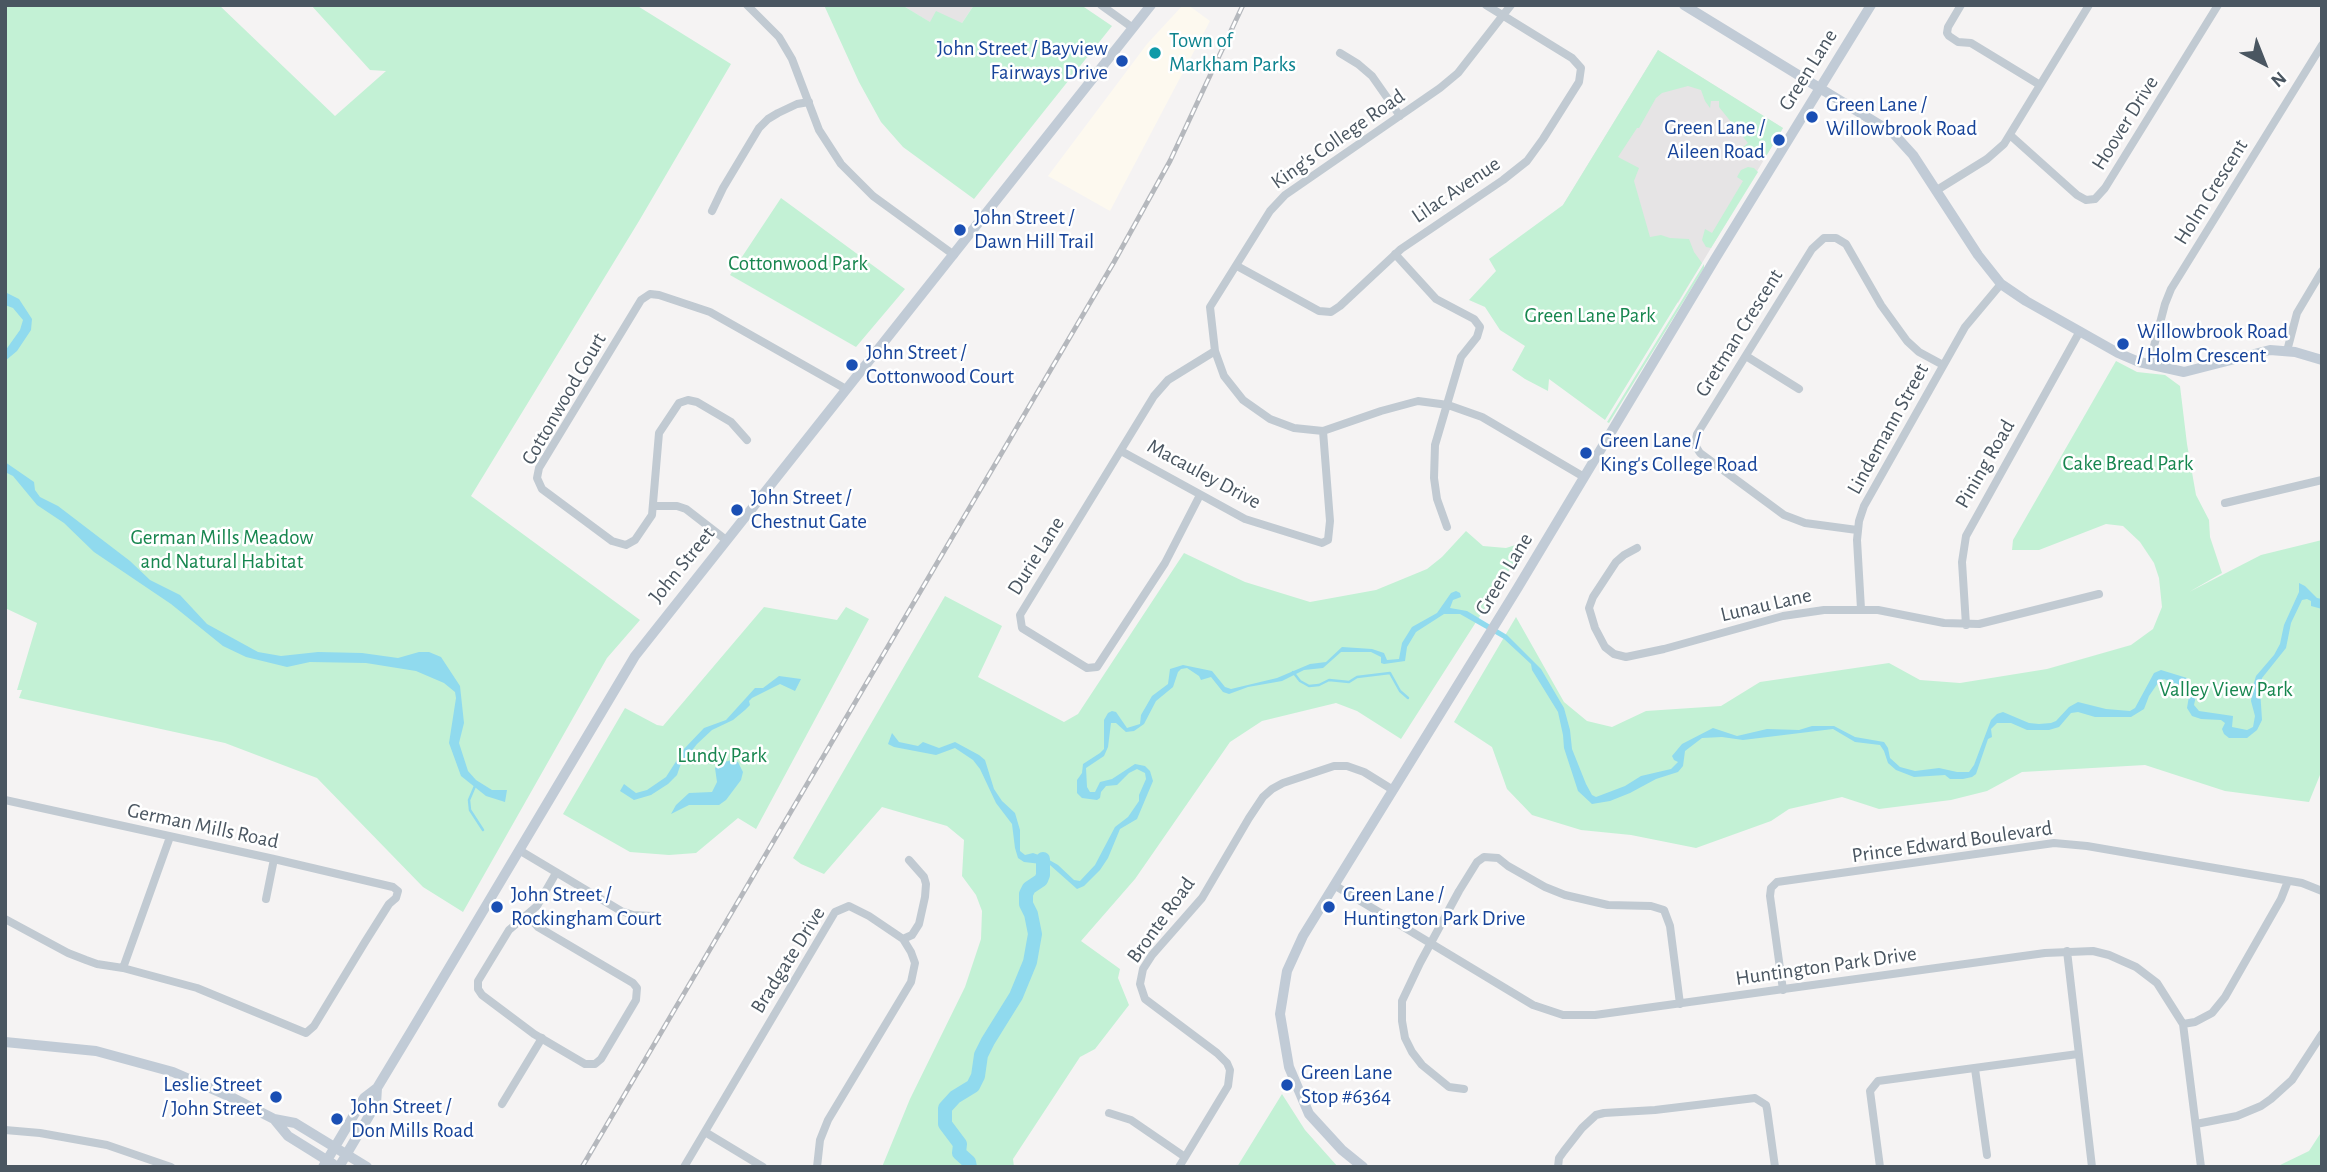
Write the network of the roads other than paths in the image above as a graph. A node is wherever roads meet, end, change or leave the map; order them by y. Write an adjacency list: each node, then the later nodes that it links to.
1 (747, 5): 17 (street)
2 (1101, 5): 12 (street)
3 (1151, 5): 12 (street, John Street)
4 (1486, 5): 11 (street)
5 (1511, 5): 11 (street, King's College Road)
6 (1684, 5): 16 (street)
7 (1871, 5): 16 (street, Green Lane)
8 (1961, 5): 15 (street)
9 (2090, 5): 15 (street)
10 (2218, 5): 19 (street, Hoover Drive)
11 (1503, 16): 18 (street, King's College Road); 22 (street, Lilac Avenue)
12 (1133, 28): 23 (street, John Street)
13 (2322, 45): 33 (street, Holm Crescent)
14 (1340, 53): 18 (street)
15 (2040, 85): 19 (street)
16 (1820, 88): 20 (street); 40 (street, Green Lane)
17 (809, 102): 21 (street); 23 (street)
18 (1400, 117): 24 (street, King's College Road)
19 (2010, 135): 20 (street)
20 (1937, 190): 26 (street)
21 (712, 211)
22 (1395, 254): 24 (street, Lilac Avenue); 36 (street)
23 (954, 255): 34 (street, John Street)
24 (1237, 267): 28 (street, King's College Road)
25 (2322, 271): 29 (street)
26 (2001, 284): 27 (street); 32 (street, Lindemann Street)
27 (2080, 331): 33 (street); 51 (street, Pining Road)
28 (1216, 351): 37 (street, King's College Road); 39 (street, Durie Lane)
29 (2287, 351): 31 (street); 33 (street)
30 (1746, 356): 32 (street, Gretman Crescent); 35 (street); 46 (street, Gretman Crescent)
31 (2322, 360)
32 (1943, 365): 46 (street, Lindemann Street)
33 (2148, 365)
34 (846, 389): 44 (street, Cottonwood Court); 47 (street, John Street)
35 (1799, 389)
36 (1448, 405): 37 (street, King's College Road); 40 (street, King's College Road); 45 (street)
37 (1323, 431): 42 (street, Macauley Drive)
38 (747, 440): 44 (street, Cottonwood Court)
39 (1121, 451): 42 (street, Macauley Drive); 42 (street, Durie Lane)
40 (1584, 477): 52 (street, Green Lane)
41 (2322, 480): 43 (street)
42 (1200, 495)
43 (2225, 503)
44 (654, 506): 47 (street)
45 (1447, 527)
46 (1857, 530): 50 (street, Lindemann Street)
47 (726, 540): 55 (street, John Street)
48 (1637, 548): 50 (street, Lunau Lane)
49 (2099, 594): 51 (street, Lunau Lane)
50 (1861, 609): 51 (street, Lunau Lane)
51 (1966, 625)
52 (1393, 790): 60 (street, Green Lane); 89 (street, Bronte Road)
53 (5, 800): 54 (street, German Mills Road)
54 (170, 837): 56 (street, German Mills Road); 69 (street)
55 (519, 850): 58 (street); 78 (street, John Street)
56 (274, 859): 62 (street); 69 (street, German Mills Road)
57 (909, 860): 66 (street)
58 (556, 873): 63 (street); 64 (street)
59 (2288, 881): 61 (street, Prince Edward Boulevard); 70 (street, Prince Edward Boulevard); 72 (street)
60 (1334, 884): 67 (street, Huntington Park Drive); 98 (street, Green Lane)
61 (2322, 891)
62 (266, 899)
63 (527, 915): 74 (street); 74 (street)
64 (652, 916)
65 (5, 919): 69 (street)
66 (903, 939): 85 (street, Bradgate Drive); 96 (street)
67 (1431, 943): 71 (street, Huntington Park Drive); 71 (street); 79 (street)
68 (2067, 951): 70 (street, Huntington Park Drive); 72 (street, Huntington Park Drive); 76 (street)
69 (123, 968)
70 (1783, 990): 71 (street, Huntington Park Drive)
71 (1680, 1004)
72 (2183, 1024): 83 (street, Huntington Park Drive)
73 (2322, 1034): 83 (street)
74 (542, 1038): 80 (street)
75 (5, 1042): 82 (street)
76 (2078, 1054): 77 (street); 102 (street)
77 (1975, 1069): 88 (street); 101 (street)
78 (377, 1088): 86 (street, John Street); 87 (street, John Street)
79 (1464, 1089)
80 (502, 1104)
81 (1109, 1113): 89 (street)
82 (274, 1119): 86 (street); 90 (street)
83 (2196, 1124): 103 (street, Huntington Park Drive)
84 (5, 1130): 91 (street)
85 (705, 1132): 94 (street, Bradgate Drive); 95 (street)
86 (335, 1147): 87 (street); 90 (street, John Street)
87 (347, 1154): 92 (street, John Street); 93 (street)
88 (1987, 1155)
89 (1185, 1157): 97 (street, Bronte Road)
90 (325, 1163): 92 (street)
91 (171, 1167)
92 (339, 1167)
93 (367, 1167)
94 (684, 1167)
95 (763, 1167)
96 (817, 1167)
97 (1179, 1167)
98 (1363, 1167)
99 (1558, 1167): 100 (street)
100 (1775, 1167)
101 (1880, 1167)
102 (2092, 1167)
103 (2201, 1167)

